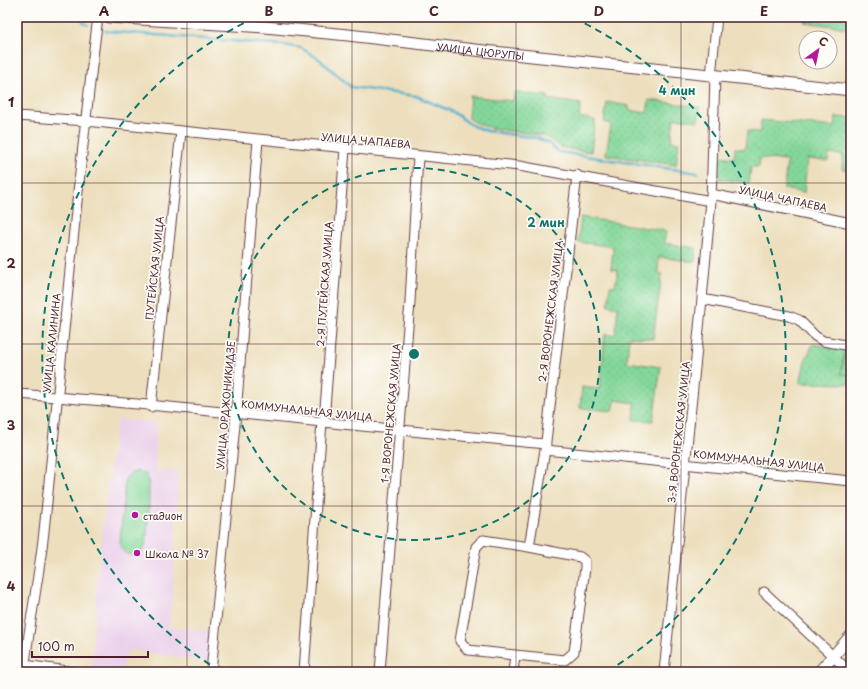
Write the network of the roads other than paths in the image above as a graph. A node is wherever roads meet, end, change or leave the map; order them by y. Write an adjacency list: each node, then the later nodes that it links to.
1 (98, 17): 8 (street, УЛИЦА КАЛИНИНА)
2 (109, 17): 4 (street, УЛИЦА ЦЮРУПЫ)
3 (717, 17): 5 (street, 3-Я ВОРОНЕЖСКАЯ УЛИЦА)
4 (207, 20): 5 (street, УЛИЦА ЦЮРУПЫ)
5 (713, 76): 6 (street, УЛИЦА ЦЮРУПЫ); 14 (street, 3-Я ВОРОНЕЖСКАЯ УЛИЦА)
6 (851, 90)
7 (17, 116): 8 (street, УЛИЦА ЧАПАЕВА)
8 (86, 121): 9 (street, УЛИЦА ЧАПАЕВА); 19 (street, УЛИЦА КАЛИНИНА)
9 (181, 132): 10 (street, УЛИЦА ЧАПАЕВА); 20 (street, ПУТЕЙСКАЯ УЛИЦА)
10 (258, 140): 11 (street, УЛИЦА ЧАПАЕВА); 21 (street, УЛИЦА ОРДЖОНИКИДЗЕ)
11 (345, 149): 12 (street, УЛИЦА ЧАПАЕВА); 22 (street, 2-Я ПУТЕЙСКАЯ УЛИЦА)
12 (418, 156): 13 (street, УЛИЦА ЧАПАЕВА); 23 (street, 1-Я ВОРОНЕЖСКАЯ УЛИЦА)
13 (577, 175): 14 (street, УЛИЦА ЧАПАЕВА); 24 (street, 2-Я ВОРОНЕЖСКАЯ УЛИЦА)
14 (711, 198): 15 (street, УЛИЦА ЧАПАЕВА); 16 (street, 3-Я ВОРОНЕЖСКАЯ УЛИЦА)
15 (851, 223)
16 (702, 299): 17 (street); 25 (street, 3-Я ВОРОНЕЖСКАЯ УЛИЦА)
17 (851, 346)
18 (17, 394): 19 (street, КОММУНАЛЬНАЯ УЛИЦА)
19 (56, 397): 20 (street, КОММУНАЛЬНАЯ УЛИЦА); 32 (street, УЛИЦА КАЛИНИНА)
20 (151, 406): 21 (street, КОММУНАЛЬНАЯ УЛИЦА)
21 (236, 414): 22 (street, КОММУНАЛЬНАЯ УЛИЦА); 34 (street, УЛИЦА ОРДЖОНИКИДЗЕ)
22 (323, 421): 23 (street, КОММУНАЛЬНАЯ УЛИЦА); 35 (street, 2-Я ПУТЕЙСКАЯ УЛИЦА)
23 (400, 430): 24 (street, КОММУНАЛЬНАЯ УЛИЦА); 36 (street, 1-Я ВОРОНЕЖСКАЯ УЛИЦА)
24 (546, 447): 25 (street, КОММУНАЛЬНАЯ УЛИЦА); 27 (street, 2-Я ВОРОНЕЖСКАЯ УЛИЦА)
25 (687, 464): 26 (street, КОММУНАЛЬНАЯ УЛИЦА); 38 (street, 3-Я ВОРОНЕЖСКАЯ УЛИЦА)
26 (851, 481)
27 (529, 547): 30 (street); 30 (street)
28 (764, 592): 31 (street)
29 (851, 636): 31 (street)
30 (515, 655): 37 (street)
31 (833, 657): 39 (street); 40 (street)
32 (22, 667): 33 (street)
33 (75, 672)
34 (211, 672)
35 (304, 672)
36 (380, 672)
37 (513, 672)
38 (664, 672)
39 (819, 672)
40 (850, 672)

